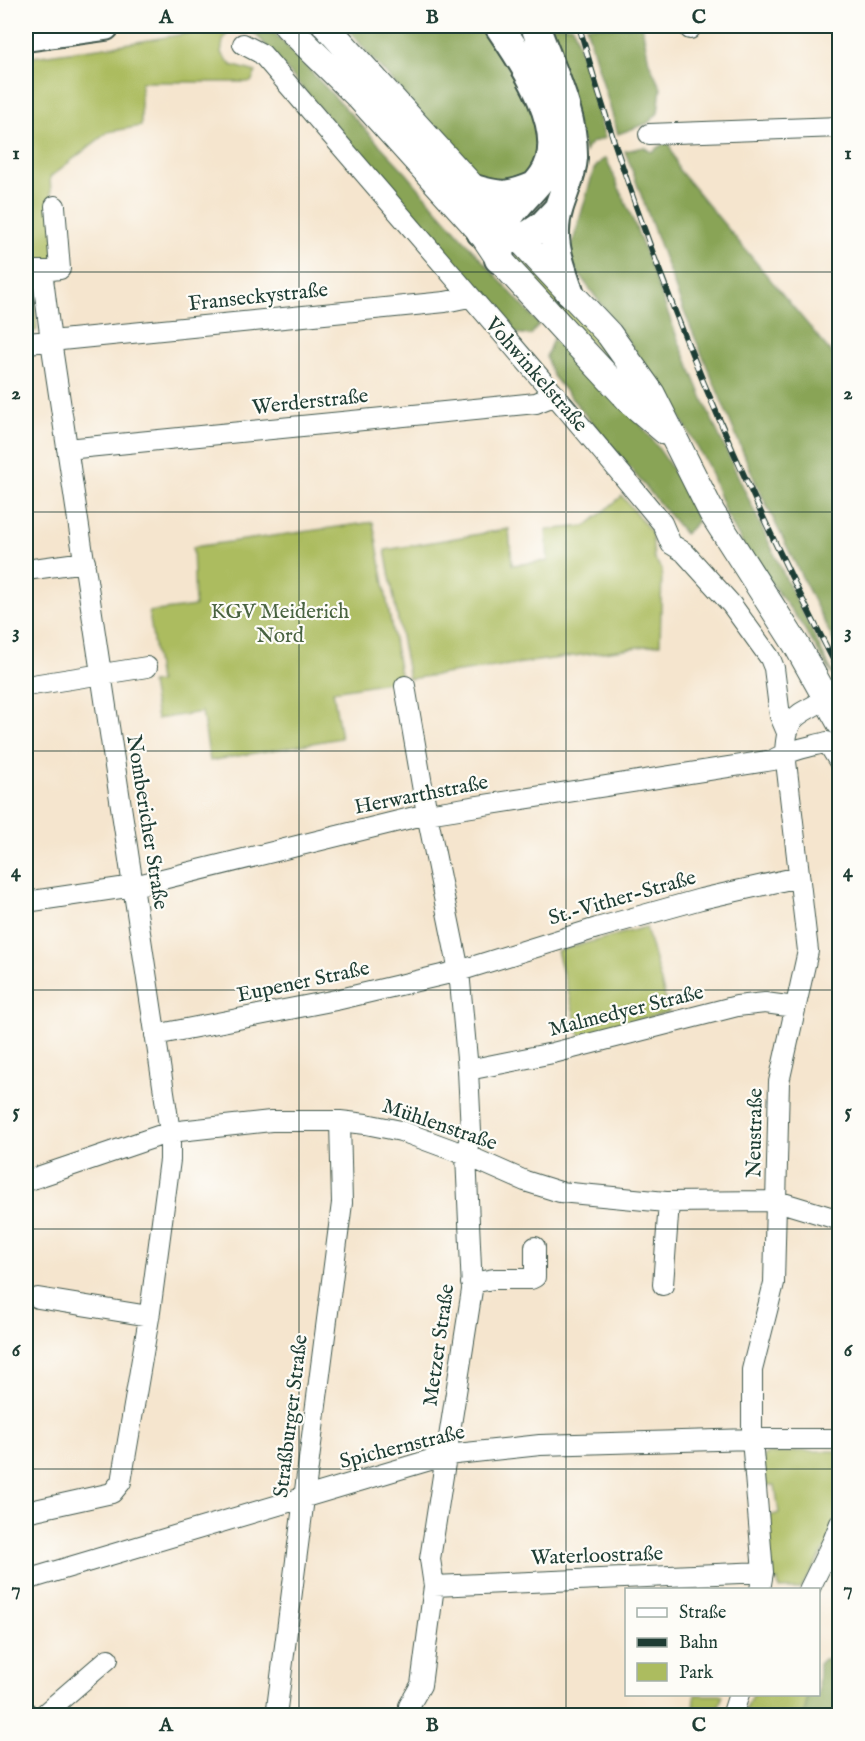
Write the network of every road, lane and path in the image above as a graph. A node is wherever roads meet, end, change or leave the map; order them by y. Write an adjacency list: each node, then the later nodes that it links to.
1 (105, 26): 6 (highway)
2 (287, 26): 14 (main road)
3 (326, 26): 11 (main road)
4 (499, 26): 10 (highway)
5 (535, 26): 13 (highway)
6 (26, 37)
7 (243, 44): 17 (street, Vohwinkelstraße)
8 (840, 127): 9 (street)
9 (649, 134)
10 (535, 186): 11 (highway); 14 (highway)
11 (474, 189): 14 (main road)
12 (55, 206): 15 (street)
13 (558, 209): 14 (highway); 16 (highway)
14 (502, 238): 16 (main road); 21 (main road)
15 (34, 271): 18 (street, Nombericher Straße)
16 (569, 291): 21 (main road)
17 (469, 297): 18 (street, Franseckystraße); 20 (street, Vohwinkelstraße)
18 (51, 341): 19 (street, Franseckystraße); 22 (street, Nombericher Straße)
19 (26, 343)
20 (556, 394): 22 (street, Werderstraße); 30 (street, Vohwinkelstraße)
21 (675, 440): 29 (main road)
22 (67, 449): 23 (street, Nombericher Straße)
23 (85, 562): 24 (street); 26 (street, Nombericher Straße)
24 (26, 570)
25 (147, 667): 26 (street)
26 (101, 674): 27 (street); 36 (street, Nombericher Straße)
27 (26, 686)
28 (405, 686): 34 (street, Metzer Straße)
29 (826, 699): 30 (street); 31 (main road)
30 (786, 730): 32 (street, Neustraße)
31 (833, 732): 32 (street, Herwarthstraße); 33 (street)
32 (785, 753): 34 (street, Herwarthstraße); 35 (street, Neustraße)
33 (840, 763)
34 (427, 814): 36 (street, Herwarthstraße); 38 (street, Metzer Straße)
35 (799, 877): 38 (street, St.-Vither-Straße); 39 (street, Neustraße)
36 (134, 886): 37 (street, Herwarthstraße); 40 (street, Nombericher Straße)
37 (26, 902)
38 (459, 971): 40 (street, Eupener Straße); 41 (street, Metzer Straße)
39 (795, 1007): 41 (street, Malmedyer Straße); 46 (street, Neustraße)
40 (155, 1035): 43 (street, Nombericher Straße)
41 (468, 1070): 44 (street, Metzer Straße)
42 (340, 1121): 43 (street, Mühlenstraße); 44 (street, Mühlenstraße); 57 (street, Straßburger Straße)
43 (170, 1132): 45 (street, Mühlenstraße); 53 (street, Nombericher Straße)
44 (466, 1155): 47 (street, Mühlenstraße); 50 (street, Metzer Straße)
45 (26, 1181)
46 (777, 1201): 47 (street, Mühlenstraße); 48 (street, Mühlenstraße); 54 (street, Neustraße)
47 (669, 1202): 51 (street)
48 (840, 1220)
49 (535, 1247): 50 (street)
50 (471, 1283): 56 (street, Metzer Straße)
51 (663, 1285)
52 (38, 1298): 53 (street)
53 (149, 1314): 58 (street, Nombericher Straße)
54 (752, 1439): 55 (street, Spichernstraße); 56 (street, Spichernstraße); 61 (street, Neustraße)
55 (840, 1439)
56 (447, 1455): 57 (street, Spichernstraße); 62 (street, Metzer Straße)
57 (304, 1497): 60 (street, Spichernstraße); 67 (street, Straßburger Straße)
58 (26, 1512)
59 (840, 1523): 63 (street)
60 (26, 1580)
61 (761, 1581): 62 (street, Waterloostraße)
62 (434, 1586): 68 (street, Metzer Straße)
63 (810, 1588)
64 (108, 1659): 66 (street)
65 (739, 1696): 69 (street)
66 (42, 1716)
67 (276, 1716)
68 (408, 1716)
69 (732, 1716)

